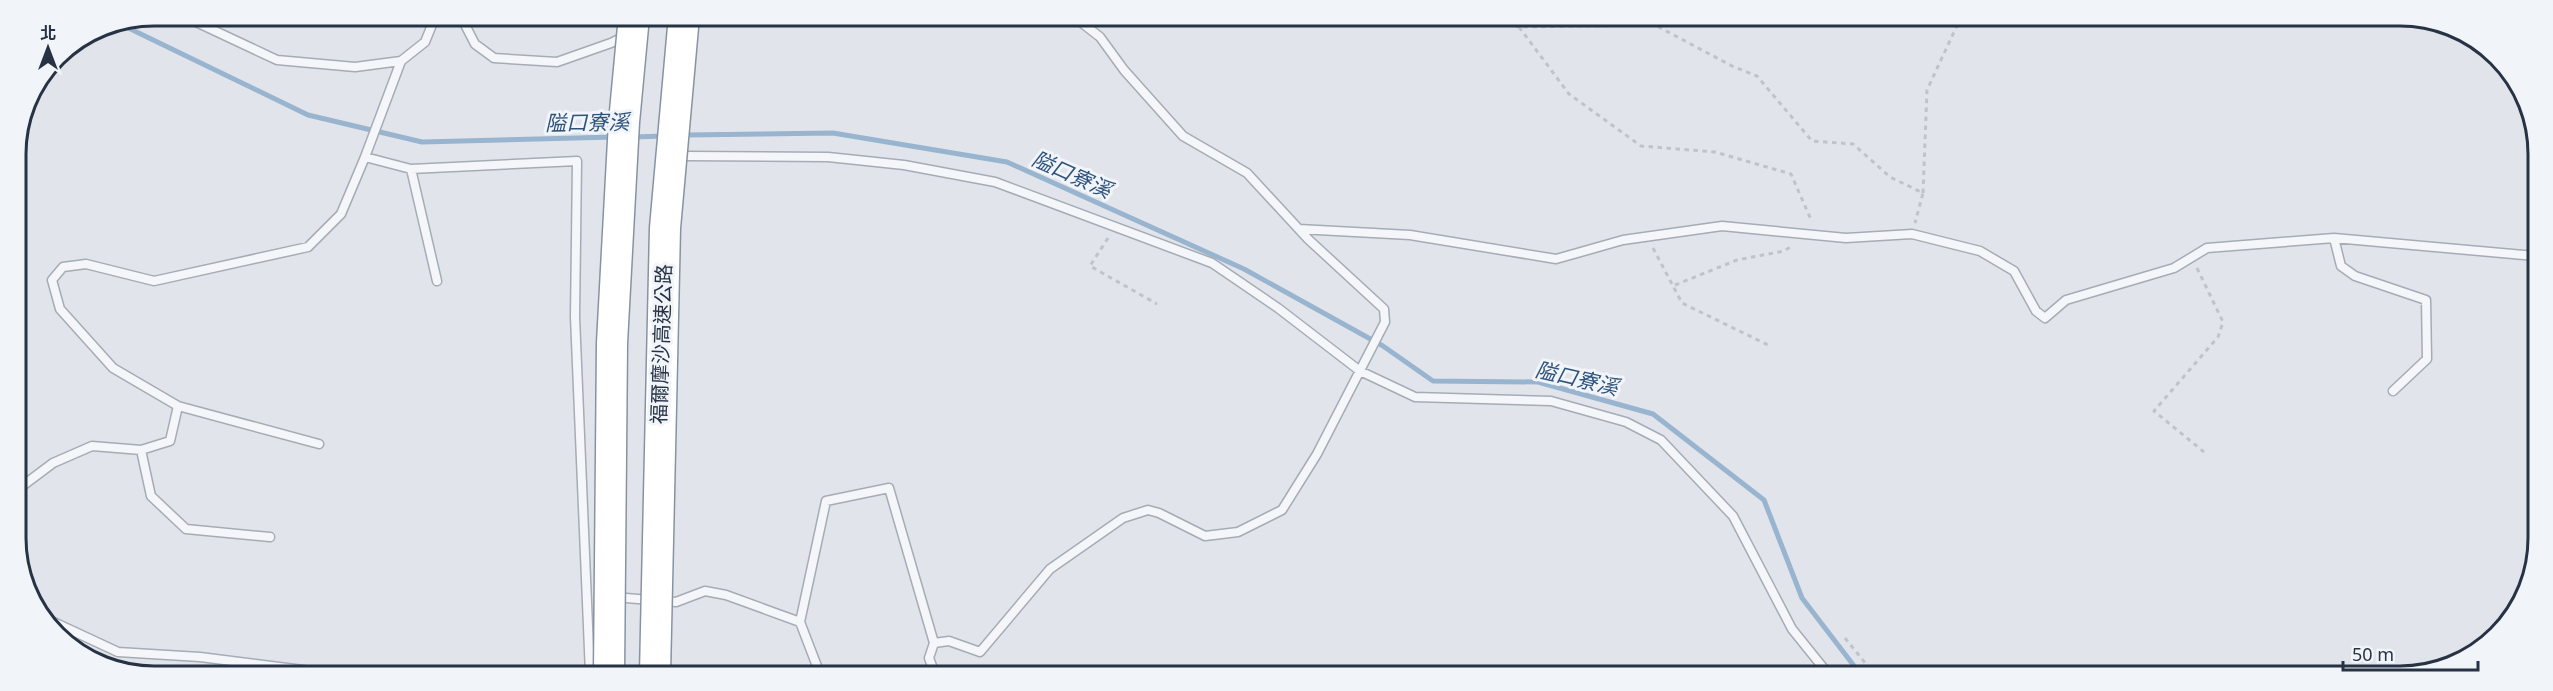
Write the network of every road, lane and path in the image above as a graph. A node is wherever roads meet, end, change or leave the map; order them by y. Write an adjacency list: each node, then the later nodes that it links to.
1 (204, 26): 13 (lane)
2 (431, 26): 13 (lane)
3 (466, 26): 5 (lane)
4 (633, 26): 47 (highway, bridge)
5 (642, 26)
6 (683, 26): 48 (highway, 福爾摩沙高速公路, bridge)
7 (1086, 26): 19 (lane)
8 (1516, 26): 12 (path)
9 (1587, 26): 12 (path)
10 (1657, 26): 17 (path)
11 (1957, 26): 17 (path)
12 (1519, 27): 21 (path)
13 (401, 61): 15 (lane)
14 (686, 156): 18 (lane)
15 (365, 157): 16 (lane); 32 (lane)
16 (411, 169): 26 (lane); 38 (lane)
17 (1923, 193): 20 (path)
18 (1115, 226): 28 (path); 30 (lane)
19 (1299, 229): 22 (lane); 30 (lane)
20 (1912, 234): 21 (lane); 25 (lane)
21 (1808, 235): 22 (lane); 27 (path)
22 (1647, 237): 27 (path)
23 (2334, 237): 24 (lane); 25 (lane); 31 (lane)
24 (2528, 255)
25 (2192, 258): 35 (path)
26 (437, 280)
27 (1675, 285): 29 (path)
28 (1157, 304)
29 (1768, 345)
30 (1360, 371): 42 (lane); 43 (lane)
31 (2393, 391)
32 (177, 406): 33 (lane); 34 (lane)
33 (319, 444)
34 (141, 450): 36 (lane); 37 (lane)
35 (2204, 452)
36 (26, 483)
37 (270, 537)
38 (586, 595): 39 (lane); 46 (lane)
39 (800, 622): 42 (lane); 49 (lane)
40 (61, 625): 45 (lane)
41 (1845, 638): 44 (path)
42 (934, 643): 50 (lane)
43 (1821, 665)
44 (1867, 665)
45 (267, 666)
46 (590, 666)
47 (609, 666)
48 (654, 666)
49 (817, 666)
50 (931, 666)

